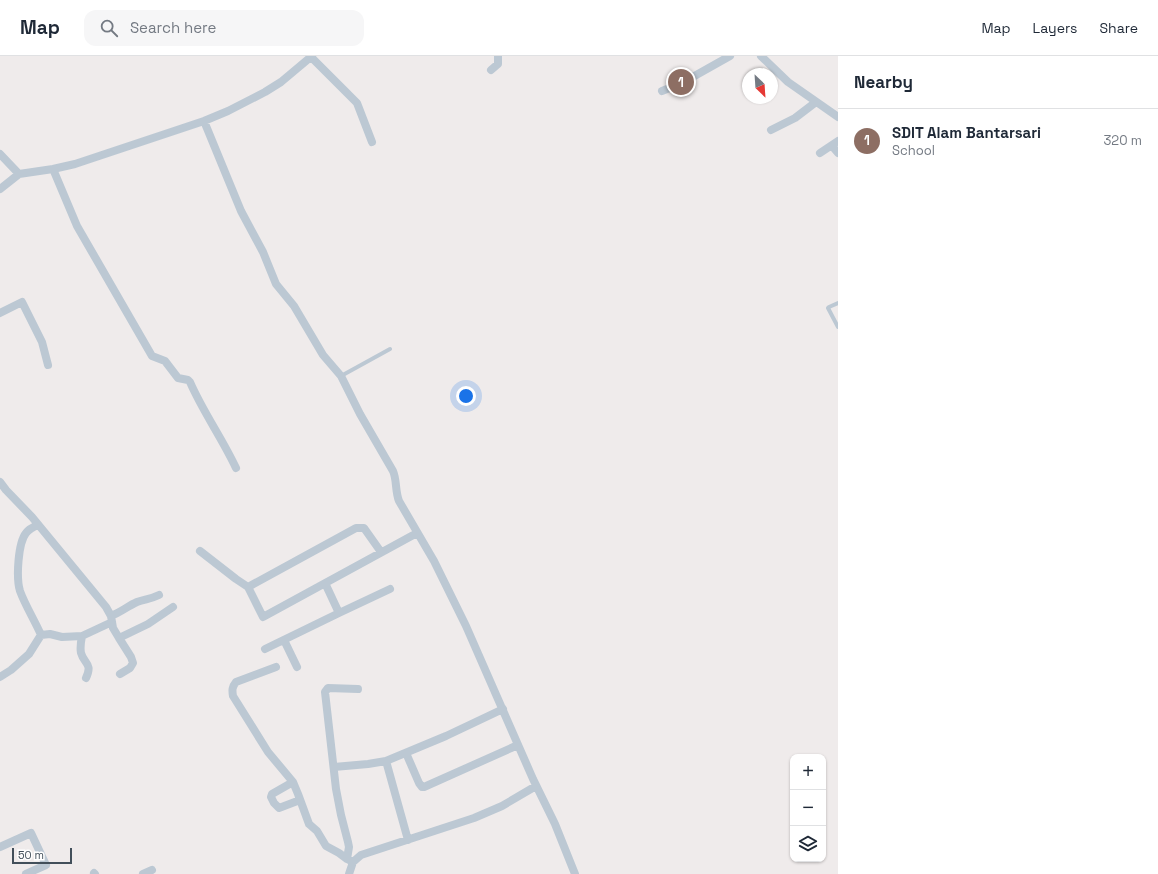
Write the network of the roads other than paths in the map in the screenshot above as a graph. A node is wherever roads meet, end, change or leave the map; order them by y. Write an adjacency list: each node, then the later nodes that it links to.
1 (311, 56): 9 (street); 11 (street)
2 (498, 56): 5 (street)
3 (730, 56): 6 (street)
4 (761, 56): 7 (street)
5 (491, 70)
6 (662, 91)
7 (816, 102): 8 (street); 10 (street)
8 (838, 117)
9 (204, 121): 16 (street); 24 (street)
10 (771, 130)
11 (372, 142)
12 (835, 143): 13 (street); 14 (street)
13 (820, 153)
14 (838, 153)
15 (0, 154): 17 (street)
16 (53, 169): 17 (street); 25 (street)
17 (19, 174): 18 (street)
18 (0, 189)
19 (838, 303): 21 (lane)
20 (0, 312): 23 (street)
21 (838, 327)
22 (390, 348): 24 (lane)
23 (48, 365)
24 (341, 376): 28 (street)
25 (236, 468)
26 (0, 482): 27 (street)
27 (38, 525): 37 (street); 38 (street)
28 (417, 533): 30 (street); 49 (street)
29 (200, 551): 32 (street)
30 (381, 552): 31 (street); 32 (street)
31 (325, 583): 32 (street); 36 (street)
32 (248, 587)
33 (390, 589): 36 (street)
34 (159, 595): 37 (street)
35 (174, 607): 40 (street)
36 (340, 613): 41 (street)
37 (112, 619): 39 (street); 40 (street)
38 (41, 635): 39 (street); 46 (street)
39 (82, 636): 47 (street)
40 (119, 638): 45 (street)
41 (284, 640): 42 (street); 44 (street)
42 (265, 649)
43 (276, 667): 54 (street)
44 (297, 667)
45 (120, 674)
46 (0, 677)
47 (86, 678)
48 (358, 689): 53 (street)
49 (503, 709): 50 (street); 51 (street)
50 (518, 746): 51 (street); 55 (street)
51 (406, 753): 52 (street)
52 (386, 761): 53 (street); 57 (street)
53 (334, 767): 59 (street)
54 (293, 782): 56 (street); 56 (street)
55 (536, 786): 57 (street); 64 (street)
56 (300, 800): 59 (street)
57 (408, 840): 59 (street)
58 (0, 847): 61 (street)
59 (350, 860): 63 (street)
60 (152, 870): 62 (street)
61 (26, 874)
62 (143, 874)
63 (349, 874)
64 (575, 874)

